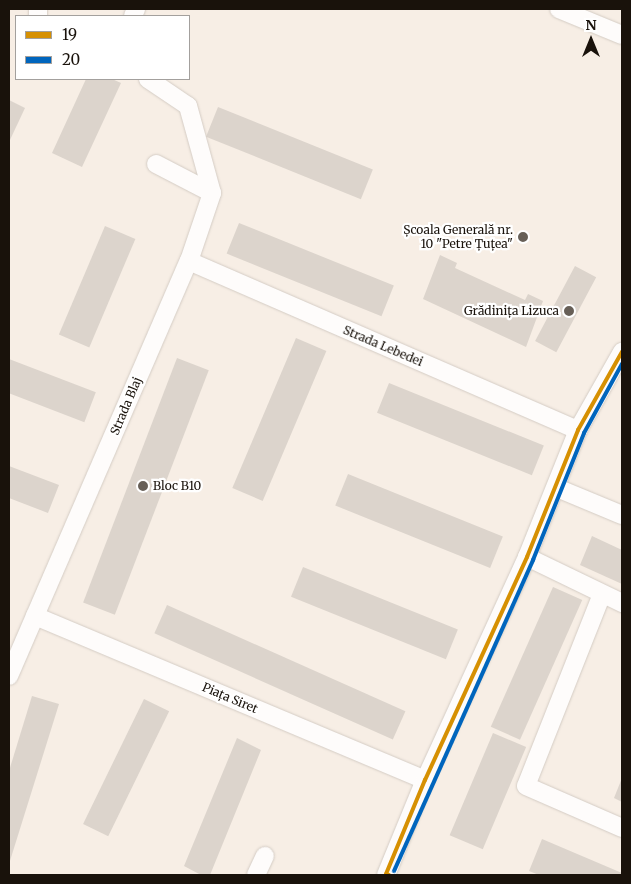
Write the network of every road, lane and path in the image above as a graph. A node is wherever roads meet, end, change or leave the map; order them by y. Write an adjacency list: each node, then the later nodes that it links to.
1 (558, 9): 2 (street)
2 (622, 35)
3 (149, 80): 5 (street)
4 (156, 164): 5 (street)
5 (212, 193): 6 (street, Strada Blaj)
6 (189, 261): 8 (street, Strada Lebedei); 14 (street, Strada Blaj)
7 (622, 352): 8 (street)
8 (578, 430): 9 (street)
9 (557, 488): 10 (street); 11 (street)
10 (622, 515)
11 (527, 557): 12 (street); 16 (street)
12 (602, 594): 13 (street); 17 (street)
13 (622, 603)
14 (35, 616): 15 (street, Strada Blaj); 16 (street, Piața Siret)
15 (9, 676)
16 (425, 780): 20 (street)
17 (622, 828)
18 (265, 856): 19 (street)
19 (256, 875)
20 (387, 875)

